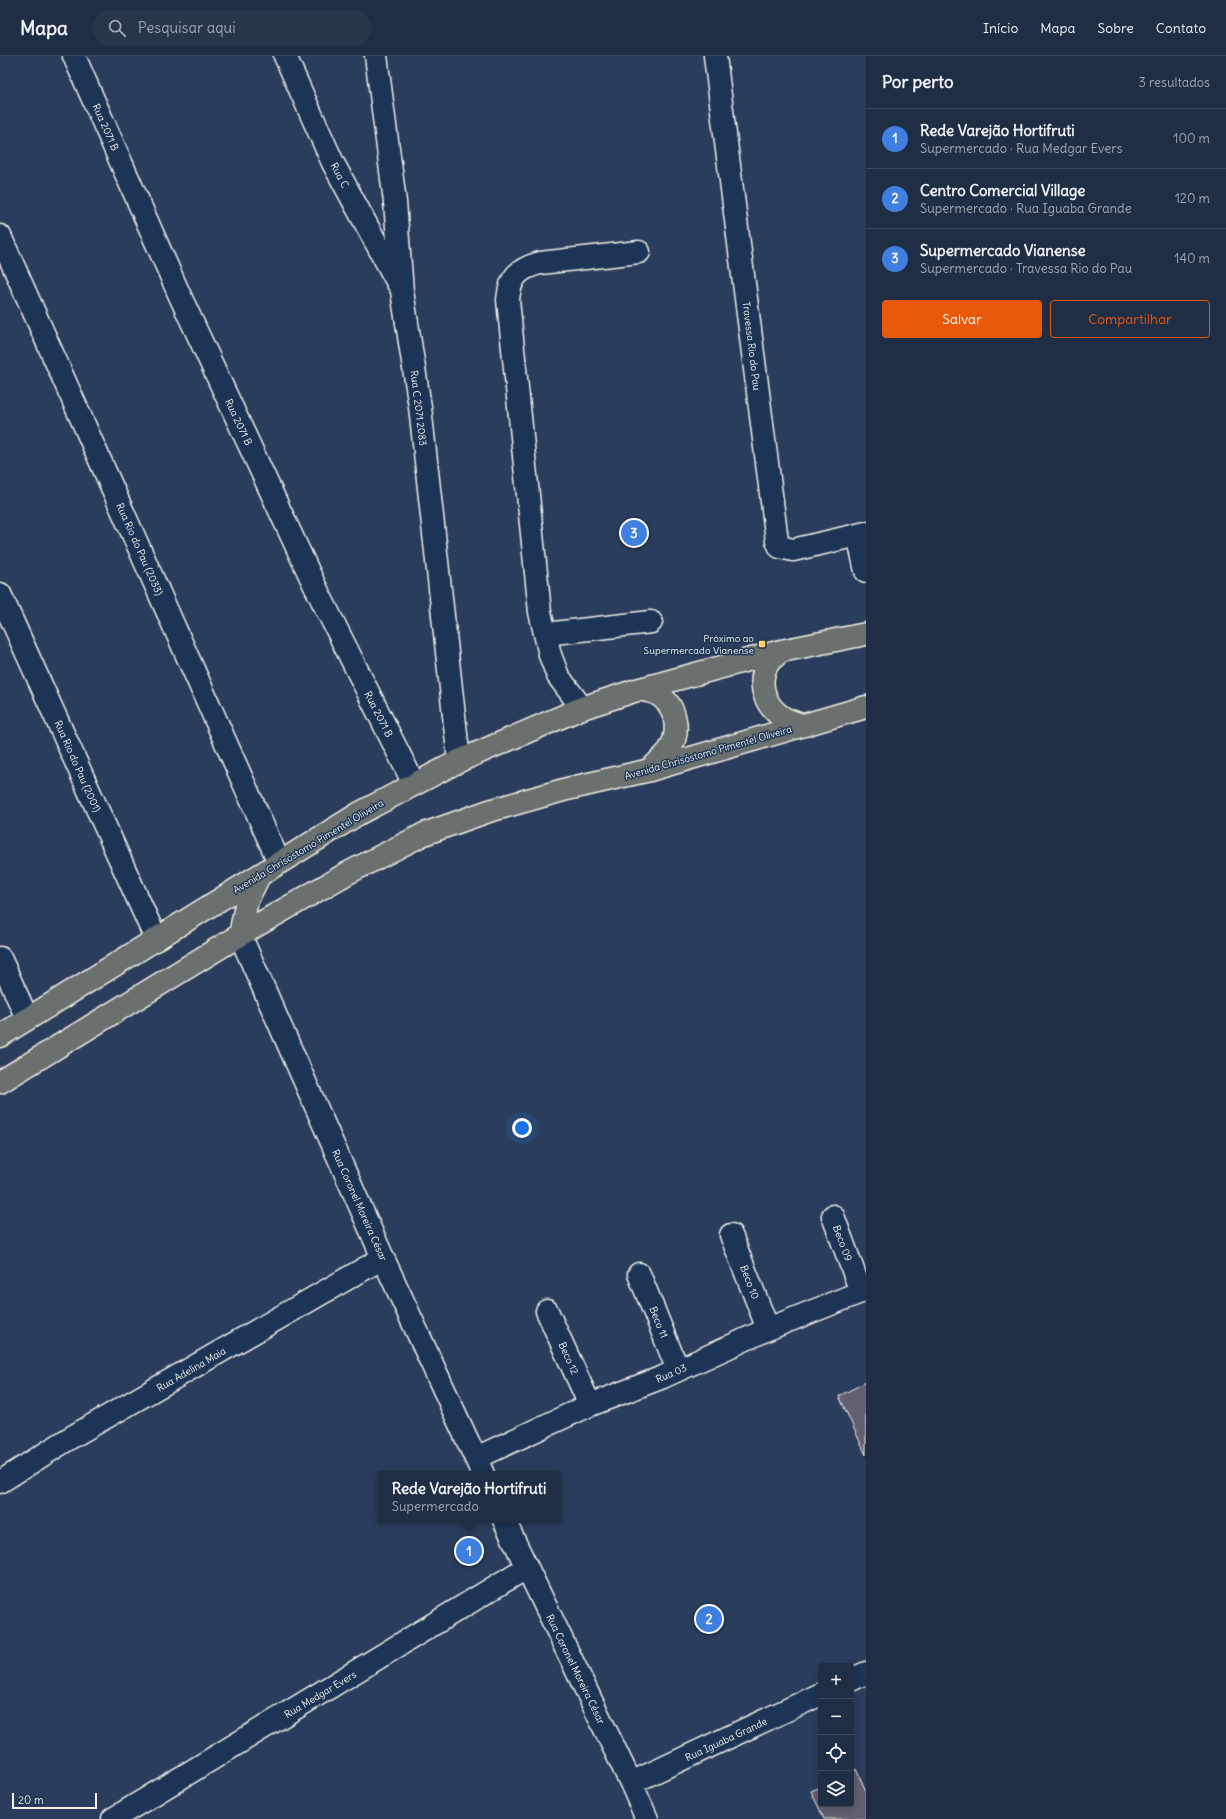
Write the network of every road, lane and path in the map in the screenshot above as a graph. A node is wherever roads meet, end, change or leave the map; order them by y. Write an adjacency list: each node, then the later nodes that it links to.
1 (74, 56): 21 (street, Rua 2071 B)
2 (285, 56): 7 (street, Rua C)
3 (376, 56): 7 (street, Rua C 2071 2083)
4 (715, 56): 8 (street, Travessa Rio do Pau)
5 (0, 236): 22 (street, Rua Rio do Pau (2033))
6 (639, 252): 12 (street)
7 (402, 291): 19 (street, Rua C 2071 2083)
8 (862, 534): 9 (street)
9 (866, 571)
10 (0, 594): 25 (street, Rua Rio do Pau (2001))
11 (651, 622): 12 (street)
12 (545, 634): 17 (street)
13 (866, 634): 14 (main road, Avenida Chrisóstomo Pimentel Oliveira)
14 (781, 651): 15 (main road, Avenida Chrisóstomo Pimentel Oliveira); 18 (main road)
15 (640, 689): 17 (main road, Avenida Chrisóstomo Pimentel Oliveira); 20 (main road)
16 (866, 707): 18 (main road, Avenida Chrisóstomo Pimentel Oliveira)
17 (582, 708): 19 (main road, Avenida Chrisóstomo Pimentel Oliveira)
18 (802, 725): 20 (main road, Avenida Chrisóstomo Pimentel Oliveira)
19 (459, 761): 21 (main road, Avenida Chrisóstomo Pimentel Oliveira)
20 (650, 770): 24 (main road, Avenida Chrisóstomo Pimentel Oliveira)
21 (414, 784): 22 (main road, Avenida Chrisóstomo Pimentel Oliveira)
22 (279, 862): 23 (main road, Avenida Chrisóstomo Pimentel Oliveira)
23 (259, 876): 24 (main road); 25 (main road, Avenida Chrisóstomo Pimentel Oliveira)
24 (240, 935): 29 (main road, Avenida Chrisóstomo Pimentel Oliveira); 32 (street, Rua Coronel Moreira César)
25 (156, 939): 27 (main road, Avenida Chrisóstomo Pimentel Oliveira)
26 (0, 958): 27 (street)
27 (27, 1018): 28 (main road, Avenida Chrisóstomo Pimentel Oliveira)
28 (0, 1036)
29 (0, 1082)
30 (833, 1216): 34 (street, Beco 09)
31 (731, 1234): 36 (street, Beco 10)
32 (383, 1258): 39 (street, Rua Coronel Moreira César); 40 (street, Rua Adelina Maia)
33 (639, 1274): 37 (street, Beco 11)
34 (863, 1291): 36 (street, Rua 03)
35 (547, 1311): 38 (street, Beco 12)
36 (768, 1329): 37 (street, Rua 03)
37 (678, 1370): 38 (street, Rua 03)
38 (590, 1405): 39 (street, Rua 03)
39 (480, 1466)
40 (0, 1482)
41 (505, 1523): 42 (street, Rua Coronel Moreira César)
42 (526, 1568): 46 (street, Rua Coronel Moreira César); 47 (street, Rua Medgar Evers)
43 (866, 1673): 44 (street)
44 (854, 1679)
45 (818, 1695): 46 (street, Rua Iguaba Grande)
46 (631, 1783): 48 (street, Rua Coronel Moreira César)
47 (113, 1819)
48 (647, 1819)

